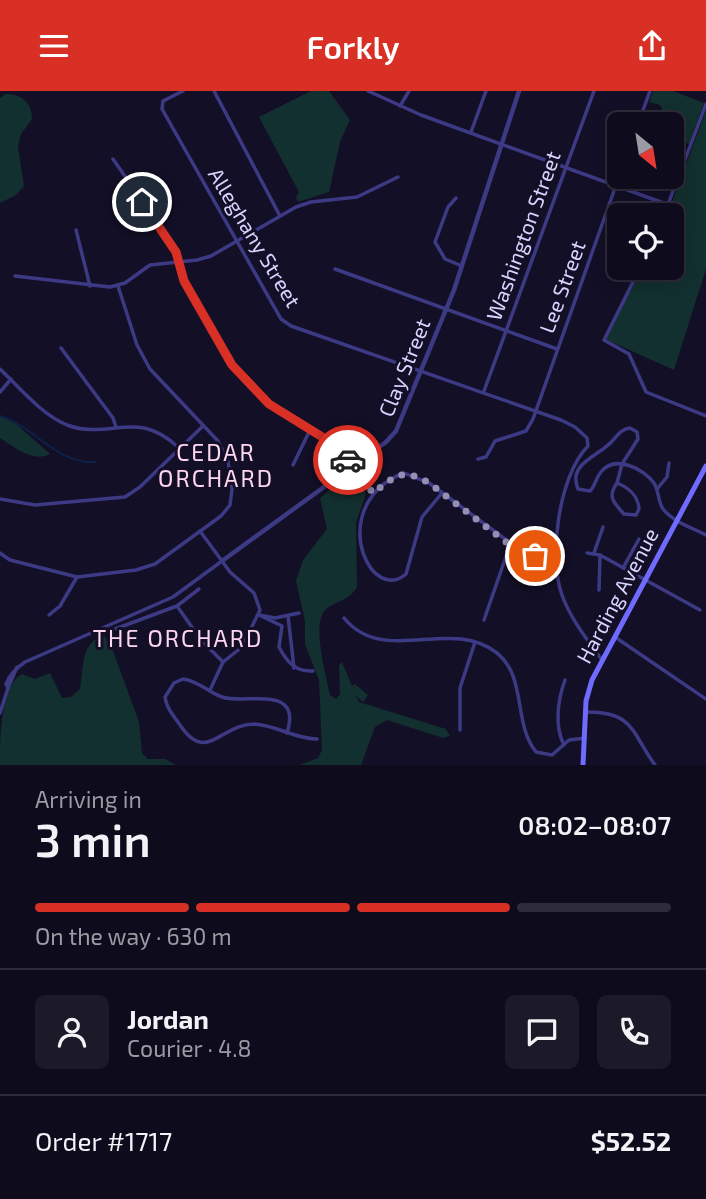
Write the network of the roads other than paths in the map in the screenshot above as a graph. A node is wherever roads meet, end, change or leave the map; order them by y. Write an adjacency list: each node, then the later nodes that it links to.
1 (183, 91): 25 (street, Alleghany Street)
2 (214, 91): 23 (street)
3 (368, 91): 10 (street)
4 (409, 91): 10 (street)
5 (486, 91): 12 (street)
6 (519, 91): 13 (street, Clay Street)
7 (594, 91): 15 (street, Washington Street)
8 (650, 91): 11 (street)
9 (706, 104): 22 (street)
10 (400, 106): 12 (street)
11 (642, 112)
12 (471, 132): 13 (street)
13 (500, 142): 15 (street); 27 (street, Clay Street)
14 (113, 159): 26 (street)
15 (566, 167): 17 (street); 34 (street, Washington Street)
16 (398, 177): 23 (street)
17 (607, 183)
18 (614, 189): 36 (street, Lee Street)
19 (624, 189): 21 (street)
20 (456, 198): 27 (street)
21 (663, 203)
22 (670, 203)
23 (280, 216): 25 (street)
24 (76, 230): 31 (street)
25 (235, 242): 26 (street); 38 (street, Alleghany Street)
26 (178, 262): 32 (street); 46 (street)
27 (463, 266): 33 (street, Clay Street)
28 (335, 269): 33 (street)
29 (15, 276): 31 (street)
30 (634, 280): 43 (street)
31 (90, 286): 32 (street)
32 (118, 286): 44 (street)
33 (446, 309): 34 (street); 38 (street, Clay Street)
34 (506, 330): 36 (street); 40 (street, Washington Street)
35 (61, 348): 45 (street)
36 (557, 349): 42 (street, Lee Street)
37 (0, 369): 39 (street)
38 (422, 370): 40 (street, Alleghany Street); 52 (street, Clay Street)
39 (11, 379): 41 (street); 45 (street)
40 (484, 391): 42 (street, Alleghany Street)
41 (0, 392)
42 (536, 411): 48 (street); 69 (street, Alleghany Street)
43 (706, 416)
44 (203, 426): 47 (street); 61 (street)
45 (116, 427): 47 (street)
46 (310, 430): 51 (street); 52 (street)
47 (179, 448): 58 (street)
48 (478, 459)
49 (669, 463): 55 (street)
50 (622, 464): 50 (street); 54 (street); 55 (street)
51 (293, 465)
52 (352, 466): 56 (street); 70 (street, Clay Street)
53 (706, 466): 59 (main road, Harding Avenue)
54 (617, 483): 54 (street)
55 (657, 489): 59 (street)
56 (373, 493): 57 (street); 57 (street)
57 (442, 493): 64 (street)
58 (0, 499)
59 (677, 520): 62 (street); 73 (main road, Harding Avenue)
60 (603, 527): 67 (street)
61 (200, 531): 70 (street); 72 (street)
62 (706, 535)
63 (639, 539): 71 (street)
64 (510, 545): 69 (street); 83 (street)
65 (0, 553): 72 (street)
66 (587, 553): 67 (street)
67 (594, 553): 68 (street)
68 (600, 555): 71 (street); 75 (street)
69 (558, 559): 87 (street)
70 (222, 561): 80 (street); 95 (street, Clay Street)
71 (623, 568): 73 (street)
72 (77, 577): 79 (street)
73 (644, 580): 77 (street); 85 (main road, Harding Avenue)
74 (199, 589): 76 (street)
75 (599, 590)
76 (177, 606): 84 (street); 88 (street)
77 (700, 610)
78 (299, 613): 81 (street)
79 (49, 615)
80 (260, 615): 81 (street); 88 (street); 89 (street)
81 (288, 615): 89 (street)
82 (344, 618): 86 (street)
83 (484, 620)
84 (115, 629)
85 (615, 637): 87 (main road, Harding Avenue); 93 (street)
86 (475, 642): 96 (street); 100 (street)
87 (602, 661): 94 (main road, Harding Avenue)
88 (223, 662): 92 (street)
89 (294, 668): 90 (street)
90 (313, 671)
91 (565, 680): 100 (street)
92 (210, 690): 97 (street); 97 (street)
93 (706, 699)
94 (585, 712): 98 (main road, Harding Avenue); 102 (street)
95 (0, 713)
96 (460, 730)
97 (287, 733): 99 (street)
98 (585, 738): 100 (street); 101 (main road, Harding Avenue)
99 (317, 739)
100 (564, 745)
101 (583, 765)
102 (654, 765)

